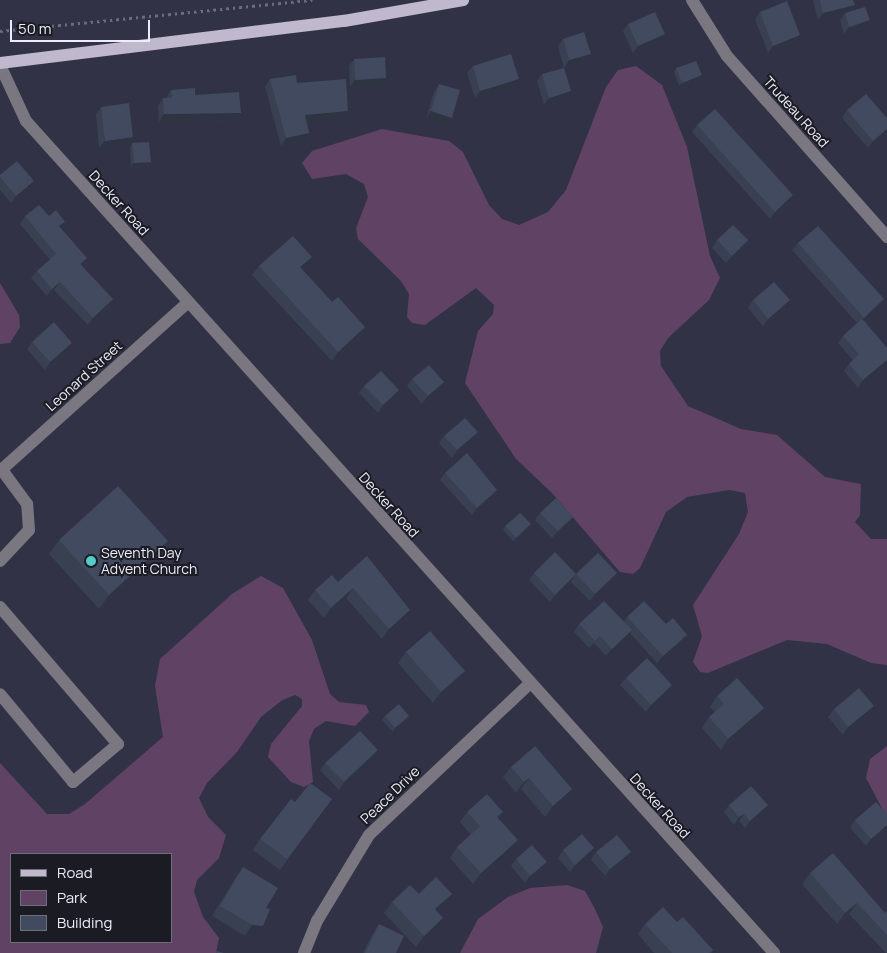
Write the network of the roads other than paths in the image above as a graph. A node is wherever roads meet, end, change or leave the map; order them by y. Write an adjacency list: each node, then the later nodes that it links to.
1 (463, 0): 3 (main road)
2 (692, 0): 4 (street, Trudeau Road)
3 (0, 64): 5 (street, Decker Road)
4 (887, 236)
5 (188, 302): 6 (street, Leonard Street); 9 (street, Decker Road)
6 (1, 471): 7 (street)
7 (0, 561)
8 (0, 607): 10 (street)
9 (530, 684): 11 (street, Peace Drive); 12 (street, Decker Road)
10 (0, 694)
11 (304, 953)
12 (774, 953)

